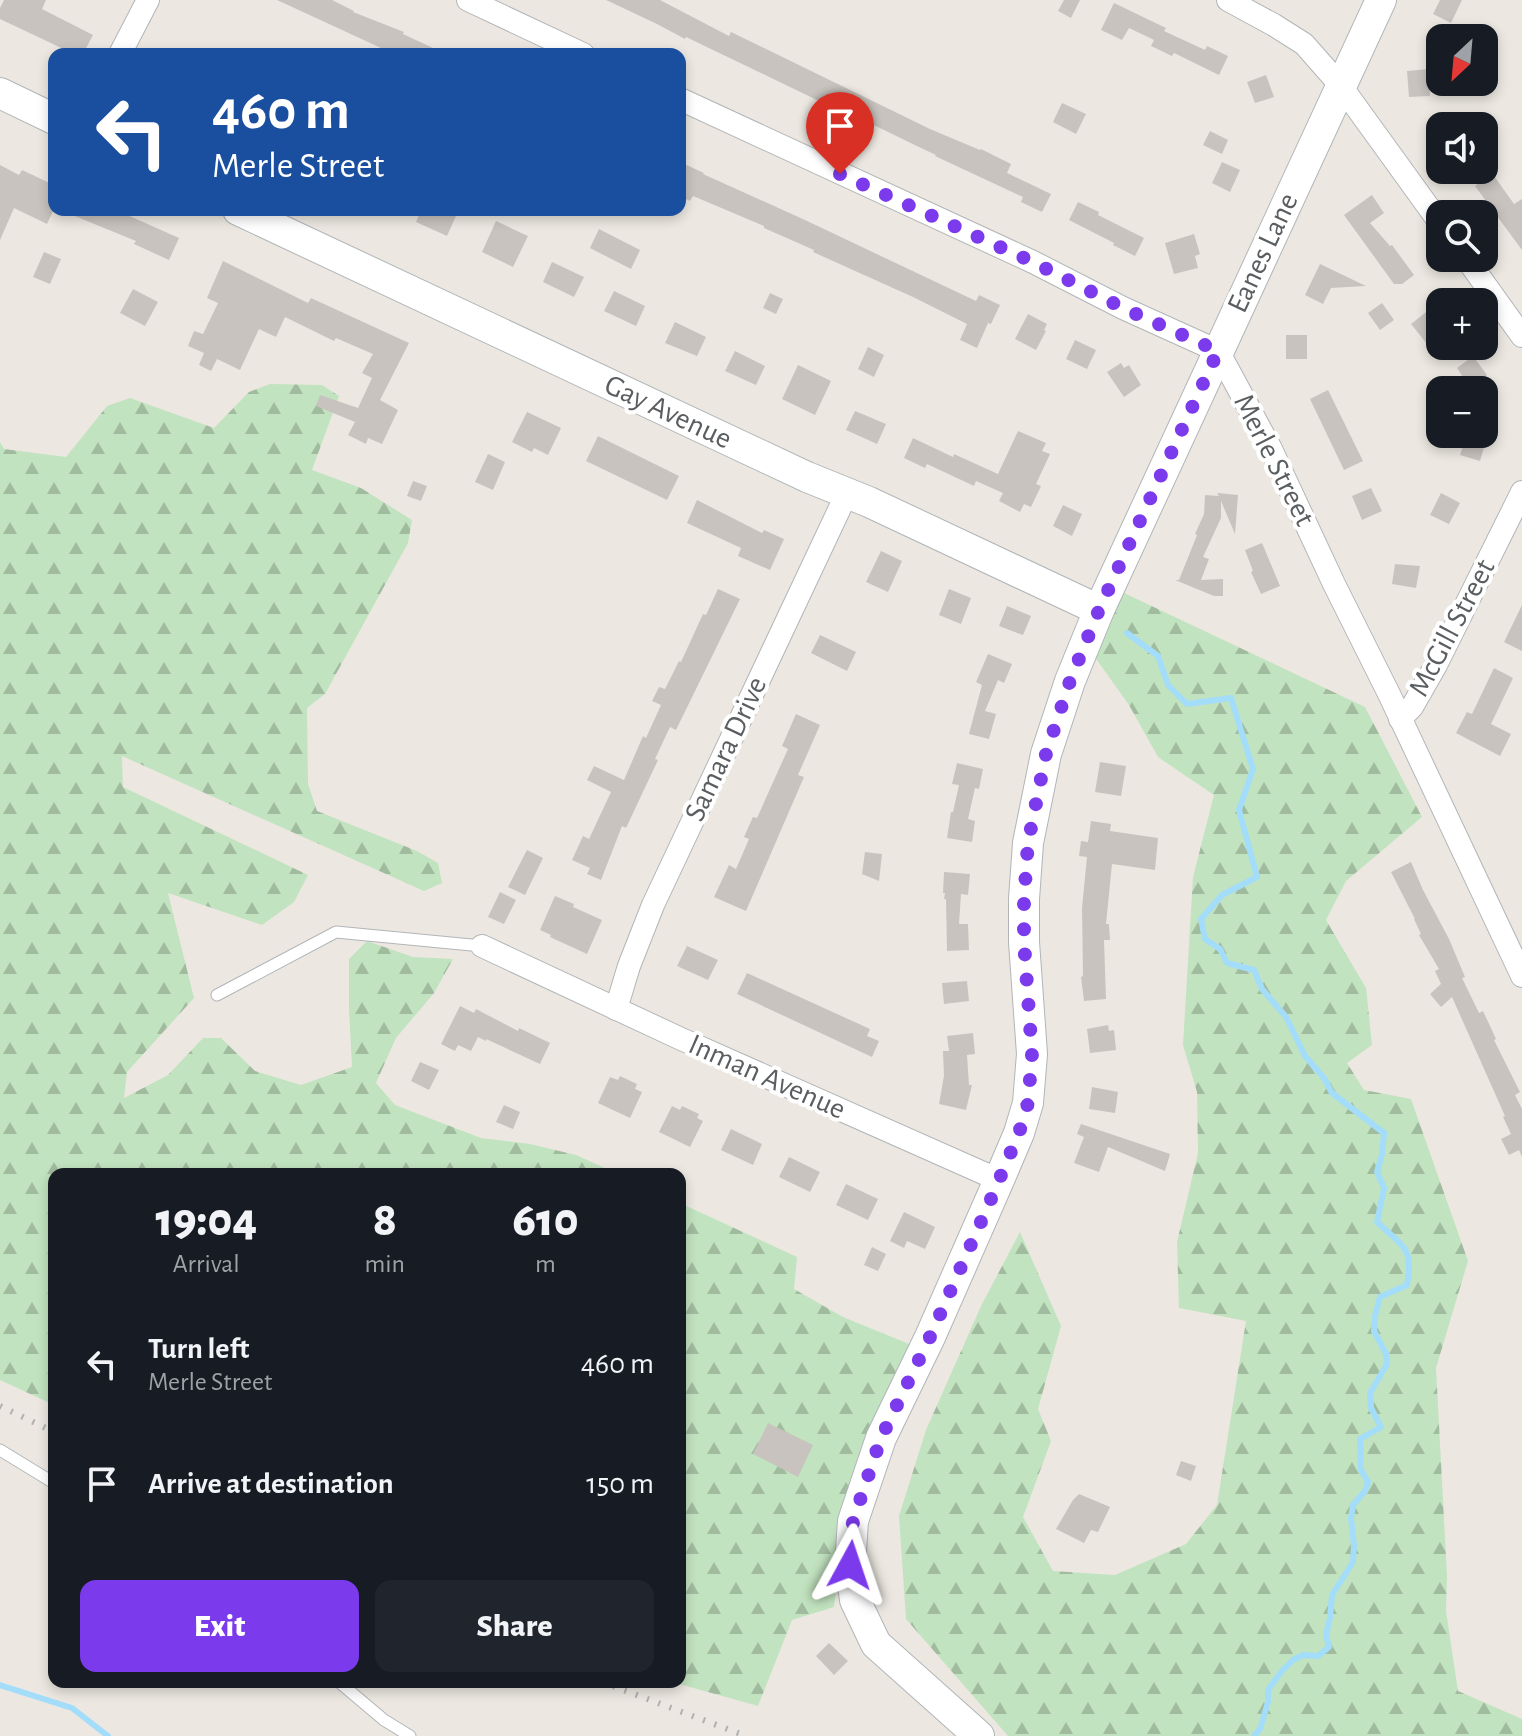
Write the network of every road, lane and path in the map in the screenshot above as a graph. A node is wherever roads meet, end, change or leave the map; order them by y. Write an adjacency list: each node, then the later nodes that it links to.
1 (148, 0): 5 (street)
2 (468, 0): 6 (street)
3 (1228, 0): 7 (street)
4 (1381, 0): 7 (street, Eanes Lane)
5 (123, 48)
6 (570, 48)
7 (1341, 86): 11 (street); 15 (street, Eanes Lane)
8 (0, 93): 10 (street)
9 (686, 102): 15 (street)
10 (48, 116)
11 (1426, 204)
12 (251, 216): 17 (street, Gay Avenue)
13 (1476, 272): 14 (street)
14 (1522, 336)
15 (1218, 351): 18 (street, Eanes Lane); 19 (street, Merle Street)
16 (1522, 492): 19 (street, McGill Street)
17 (847, 493): 18 (street, Gay Avenue); 23 (street, Samara Drive)
18 (1099, 610): 24 (street, Eanes Lane)
19 (1400, 719): 21 (street, Merle Street)
20 (482, 946): 22 (lane); 23 (street, Inman Avenue)
21 (1522, 976)
22 (217, 995)
23 (616, 1009): 24 (street, Inman Avenue)
24 (999, 1180): 29 (street, Eanes Lane)
25 (0, 1450): 26 (lane)
26 (48, 1479)
27 (346, 1688): 28 (lane)
28 (410, 1736)
29 (979, 1736)

